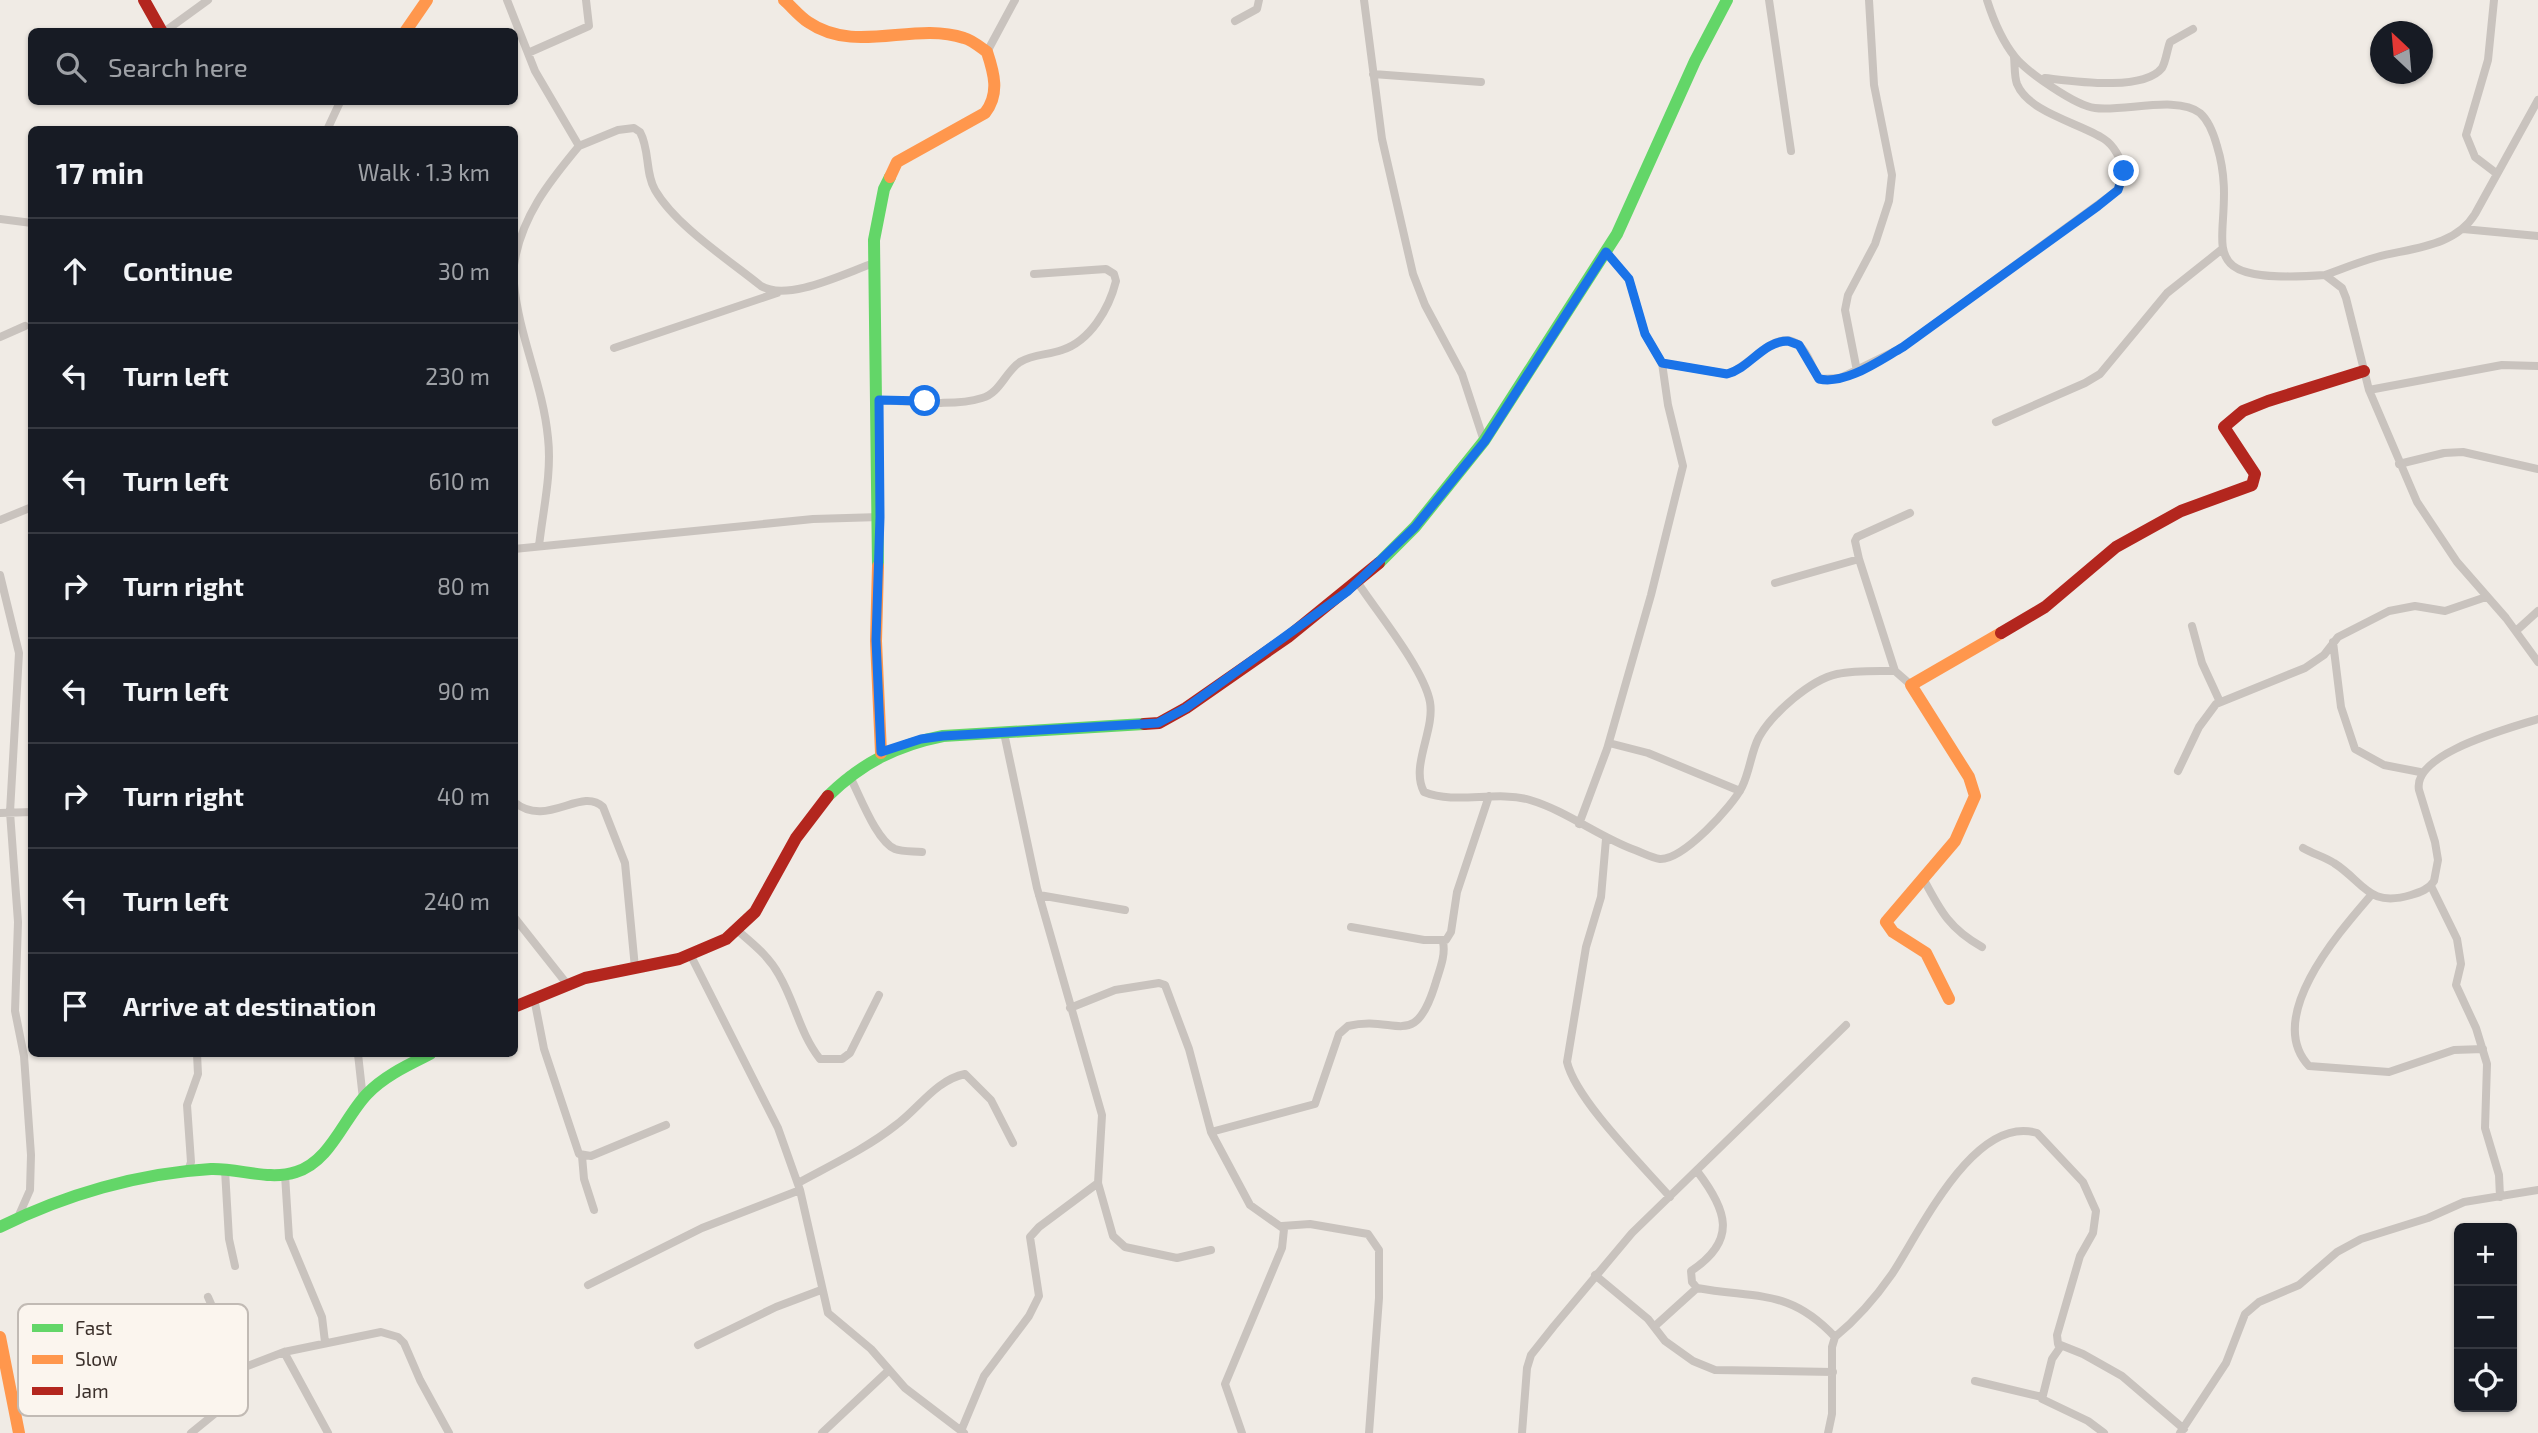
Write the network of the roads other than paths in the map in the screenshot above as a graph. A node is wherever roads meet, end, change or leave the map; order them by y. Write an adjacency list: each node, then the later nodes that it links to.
1 (144, 0): 16 (street)
2 (208, 0): 16 (street)
3 (427, 0): 17 (street)
4 (507, 0): 20 (street)
5 (586, 0): 20 (street)
6 (784, 0): 19 (street)
7 (1015, 0): 19 (street)
8 (1259, 0): 15 (street)
9 (1364, 0): 22 (street)
10 (1769, 0): 29 (street)
11 (1868, 0): 49 (street)
12 (1987, 0): 21 (street)
13 (2494, 0): 30 (street)
14 (1721, 2): 37 (street)
15 (1235, 21)
16 (160, 28)
17 (412, 28)
18 (2193, 29): 23 (street)
19 (988, 52): 38 (street)
20 (528, 53): 28 (street)
21 (2014, 57): 23 (street); 49 (street)
22 (1373, 74): 24 (street); 53 (street)
23 (2042, 78): 36 (street)
24 (1481, 82)
25 (2538, 100): 30 (street)
26 (339, 105): 27 (street)
27 (329, 126)
28 (579, 146): 35 (street); 41 (street)
29 (1791, 151)
30 (2496, 173): 33 (street)
31 (0, 219): 32 (street)
32 (28, 222)
33 (2463, 229): 34 (street); 40 (street)
34 (2538, 236)
35 (518, 242)
36 (2221, 250): 40 (street); 52 (street)
37 (1606, 252): 46 (street); 53 (street)
38 (874, 263): 41 (street); 51 (street)
39 (1034, 274): 51 (street)
40 (2325, 275): 48 (street)
41 (778, 293): 45 (street)
42 (518, 320): 60 (street)
43 (25, 326): 44 (street)
44 (0, 337)
45 (614, 348)
46 (1662, 363): 49 (street); 77 (street)
47 (2538, 366): 50 (street)
48 (2364, 370): 50 (street); 73 (street)
49 (1857, 371)
50 (2369, 390): 54 (street)
51 (879, 400): 58 (street)
52 (1996, 422)
53 (1485, 441): 64 (street)
54 (2399, 464): 55 (street); 66 (street)
55 (2538, 469)
56 (28, 509): 59 (street)
57 (1910, 513): 62 (street)
58 (880, 517): 60 (street); 78 (street)
59 (0, 520)
60 (538, 546): 61 (street)
61 (518, 548)
62 (1859, 559): 65 (street); 72 (street)
63 (0, 575): 85 (street)
64 (1357, 583): 76 (street); 83 (street)
65 (1775, 583)
66 (2486, 597): 69 (street); 70 (street)
67 (2538, 611): 69 (street)
68 (2192, 626): 74 (street)
69 (2516, 631): 71 (street)
70 (2333, 642): 74 (street); 80 (street)
71 (2538, 662)
72 (1895, 671): 73 (street); 82 (street)
73 (1911, 685): 92 (street)
74 (2220, 702): 79 (street)
75 (2538, 719): 80 (street)
76 (1004, 733): 78 (street); 95 (street)
77 (1609, 743): 82 (street); 88 (street)
78 (881, 752): 81 (street)
79 (2178, 771)
80 (2420, 772): 93 (street)
81 (849, 775): 91 (street); 99 (street)
82 (1740, 791): 89 (street)
83 (1489, 796): 88 (street); 100 (street)
84 (518, 804): 103 (street)
85 (10, 812): 86 (street); 87 (street); 111 (street)
86 (28, 812)
87 (0, 813)
88 (1579, 824): 89 (street)
89 (1606, 839): 128 (street)
90 (2304, 849): 94 (street)
91 (922, 852)
92 (1924, 880): 101 (street); 106 (street)
93 (2431, 886): 94 (street); 110 (street)
94 (2372, 894): 110 (street)
95 (1039, 895): 96 (street); 108 (street)
96 (1125, 910)
97 (518, 922): 104 (street)
98 (1351, 927): 100 (street)
99 (737, 930): 102 (street); 105 (street)
100 (1443, 942): 118 (street)
101 (1982, 947)
102 (692, 958): 103 (street); 126 (street)
103 (635, 968): 104 (street)
104 (567, 984): 107 (street)
105 (879, 995)
106 (1949, 999)
107 (524, 1002): 120 (street)
108 (1070, 1008): 118 (street); 125 (street)
109 (1846, 1025): 123 (street)
110 (2483, 1049): 129 (street)
111 (28, 1054)
112 (28, 1057): 131 (street)
113 (197, 1057): 122 (street)
114 (358, 1057): 116 (street)
115 (425, 1057): 116 (street)
116 (363, 1099): 124 (street)
117 (666, 1125): 120 (street)
118 (1211, 1132): 132 (street)
119 (1013, 1143): 126 (street)
120 (582, 1156): 130 (street)
121 (225, 1170): 122 (street); 124 (street); 135 (street)
122 (188, 1171): 131 (street)
123 (1697, 1171): 128 (street); 138 (street)
124 (285, 1175): 145 (street)
125 (1098, 1182): 134 (street); 157 (street)
126 (799, 1186): 137 (street); 139 (street)
127 (2538, 1190): 129 (street)
128 (1670, 1197): 136 (street)
129 (2500, 1197): 156 (street)
130 (594, 1210)
131 (19, 1215): 133 (street)
132 (1282, 1226): 163 (street); 164 (street)
133 (0, 1227)
134 (1211, 1250)
135 (235, 1266)
136 (1595, 1275): 142 (street); 165 (street)
137 (588, 1285)
138 (1698, 1288): 142 (street); 144 (street)
139 (821, 1290): 146 (street); 150 (street)
140 (208, 1297): 141 (street)
141 (211, 1304)
142 (1655, 1326): 151 (street)
143 (0, 1337): 154 (street)
144 (1835, 1337): 147 (street); 151 (street)
145 (325, 1342): 148 (street); 161 (street)
146 (698, 1345)
147 (2061, 1346): 153 (street); 156 (street)
148 (284, 1352): 149 (street); 160 (street)
149 (248, 1367)
150 (888, 1371): 157 (street); 162 (street)
151 (1833, 1372): 166 (street)
152 (1975, 1381): 153 (street)
153 (2042, 1397): 167 (street)
154 (16, 1405): 158 (street)
155 (211, 1416): 159 (street)
156 (2182, 1431)
157 (962, 1432)
158 (19, 1433)
159 (191, 1433)
160 (328, 1433)
161 (449, 1433)
162 (822, 1433)
163 (1242, 1433)
164 (1369, 1433)
165 (1522, 1433)
166 (1828, 1433)
167 (2104, 1433)

